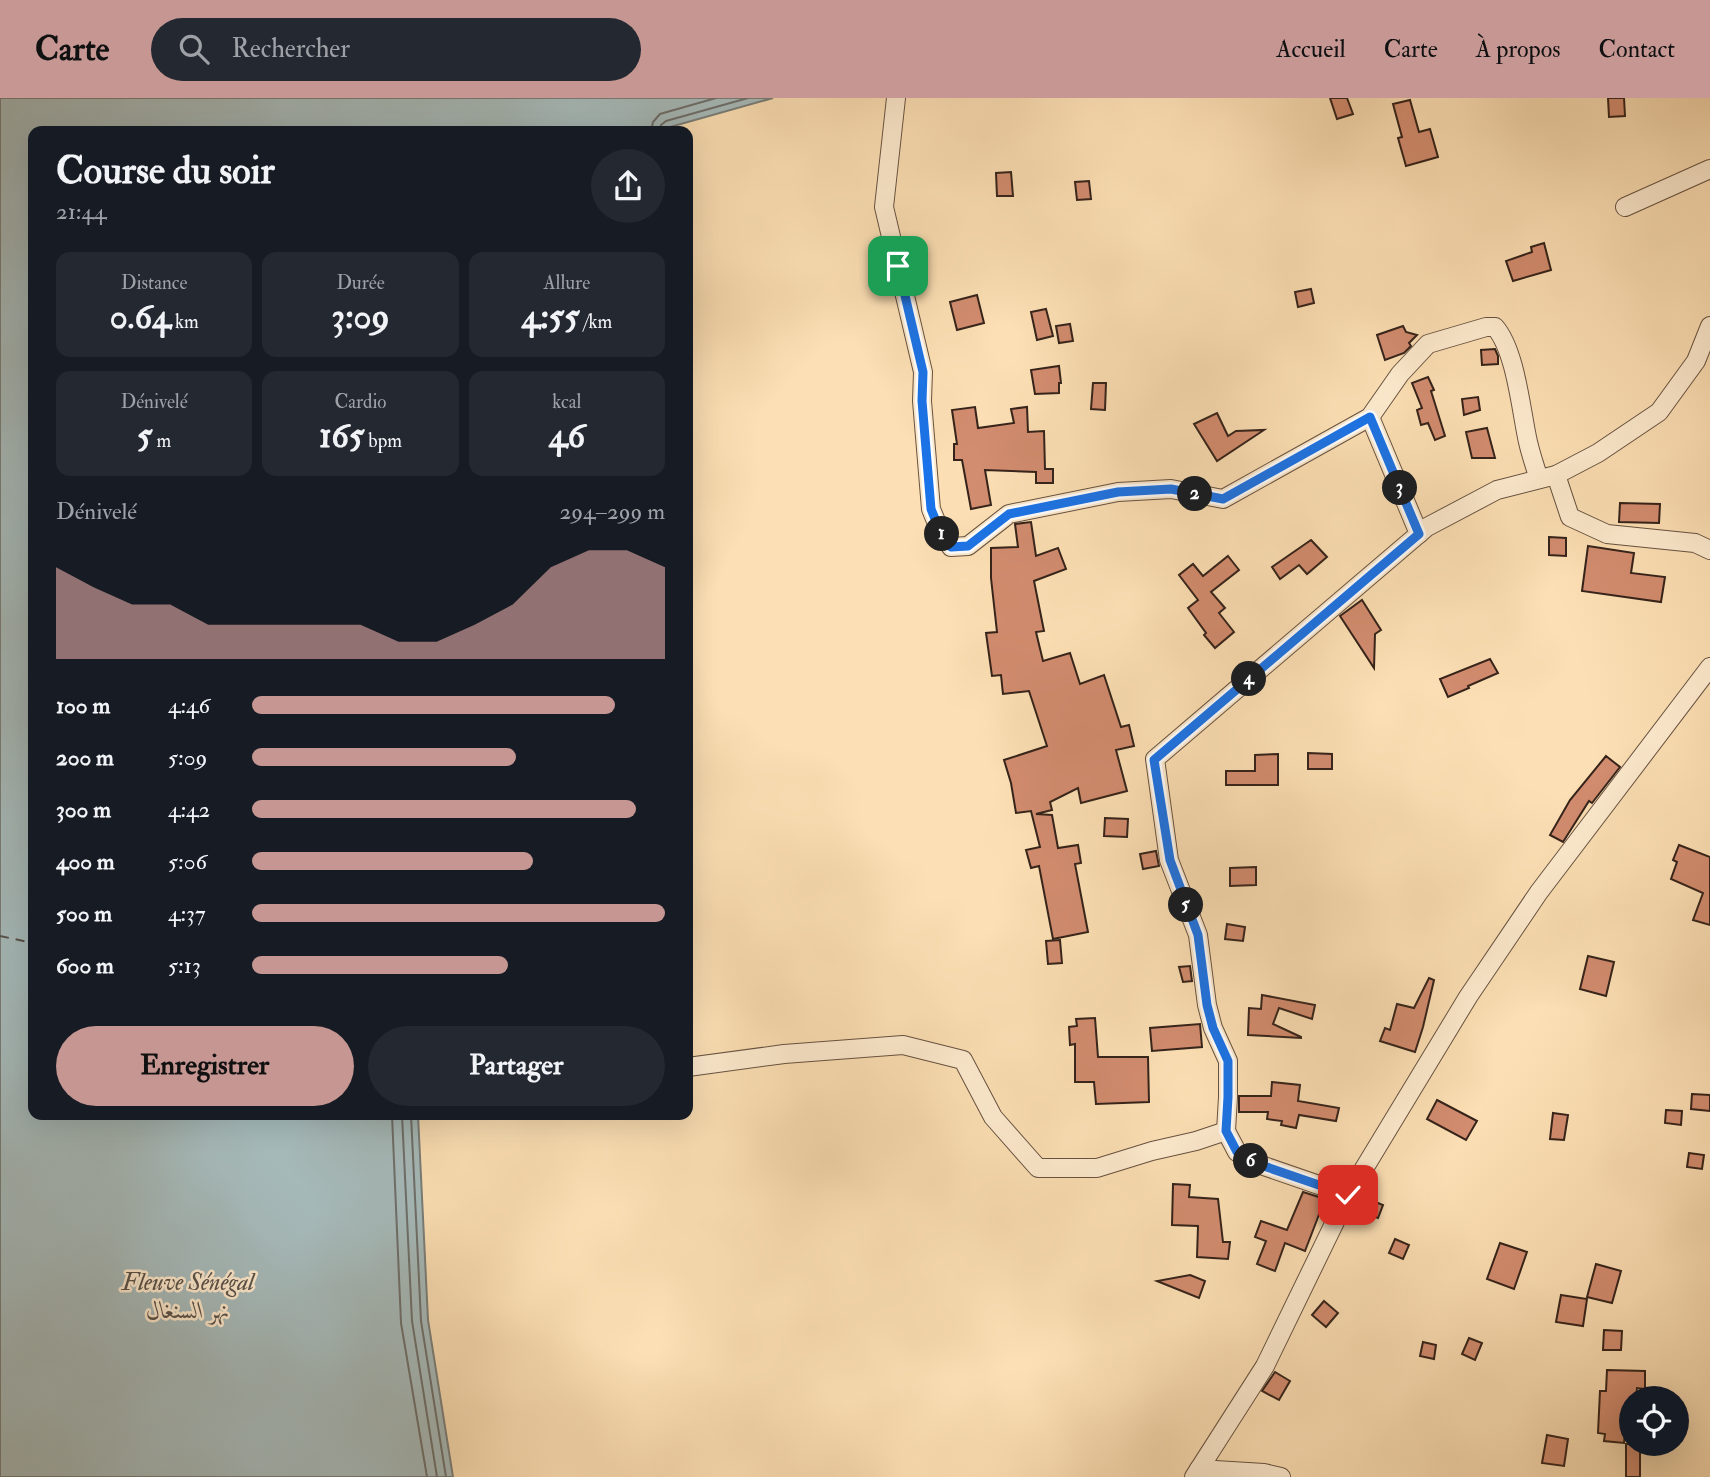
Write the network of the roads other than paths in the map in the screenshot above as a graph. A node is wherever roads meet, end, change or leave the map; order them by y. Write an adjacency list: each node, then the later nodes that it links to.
1 (896, 98): 5 (street)
2 (1710, 169): 3 (street)
3 (1625, 207)
4 (1710, 327): 6 (street)
5 (1370, 417): 6 (street); 7 (street)
6 (1547, 477): 7 (street); 8 (street)
7 (1419, 534): 11 (street)
8 (1710, 550)
9 (1710, 667): 12 (street)
10 (693, 1066): 11 (street)
11 (1226, 1131): 12 (street)
12 (1348, 1195): 13 (street)
13 (1196, 1473): 14 (street)
14 (1281, 1477)

